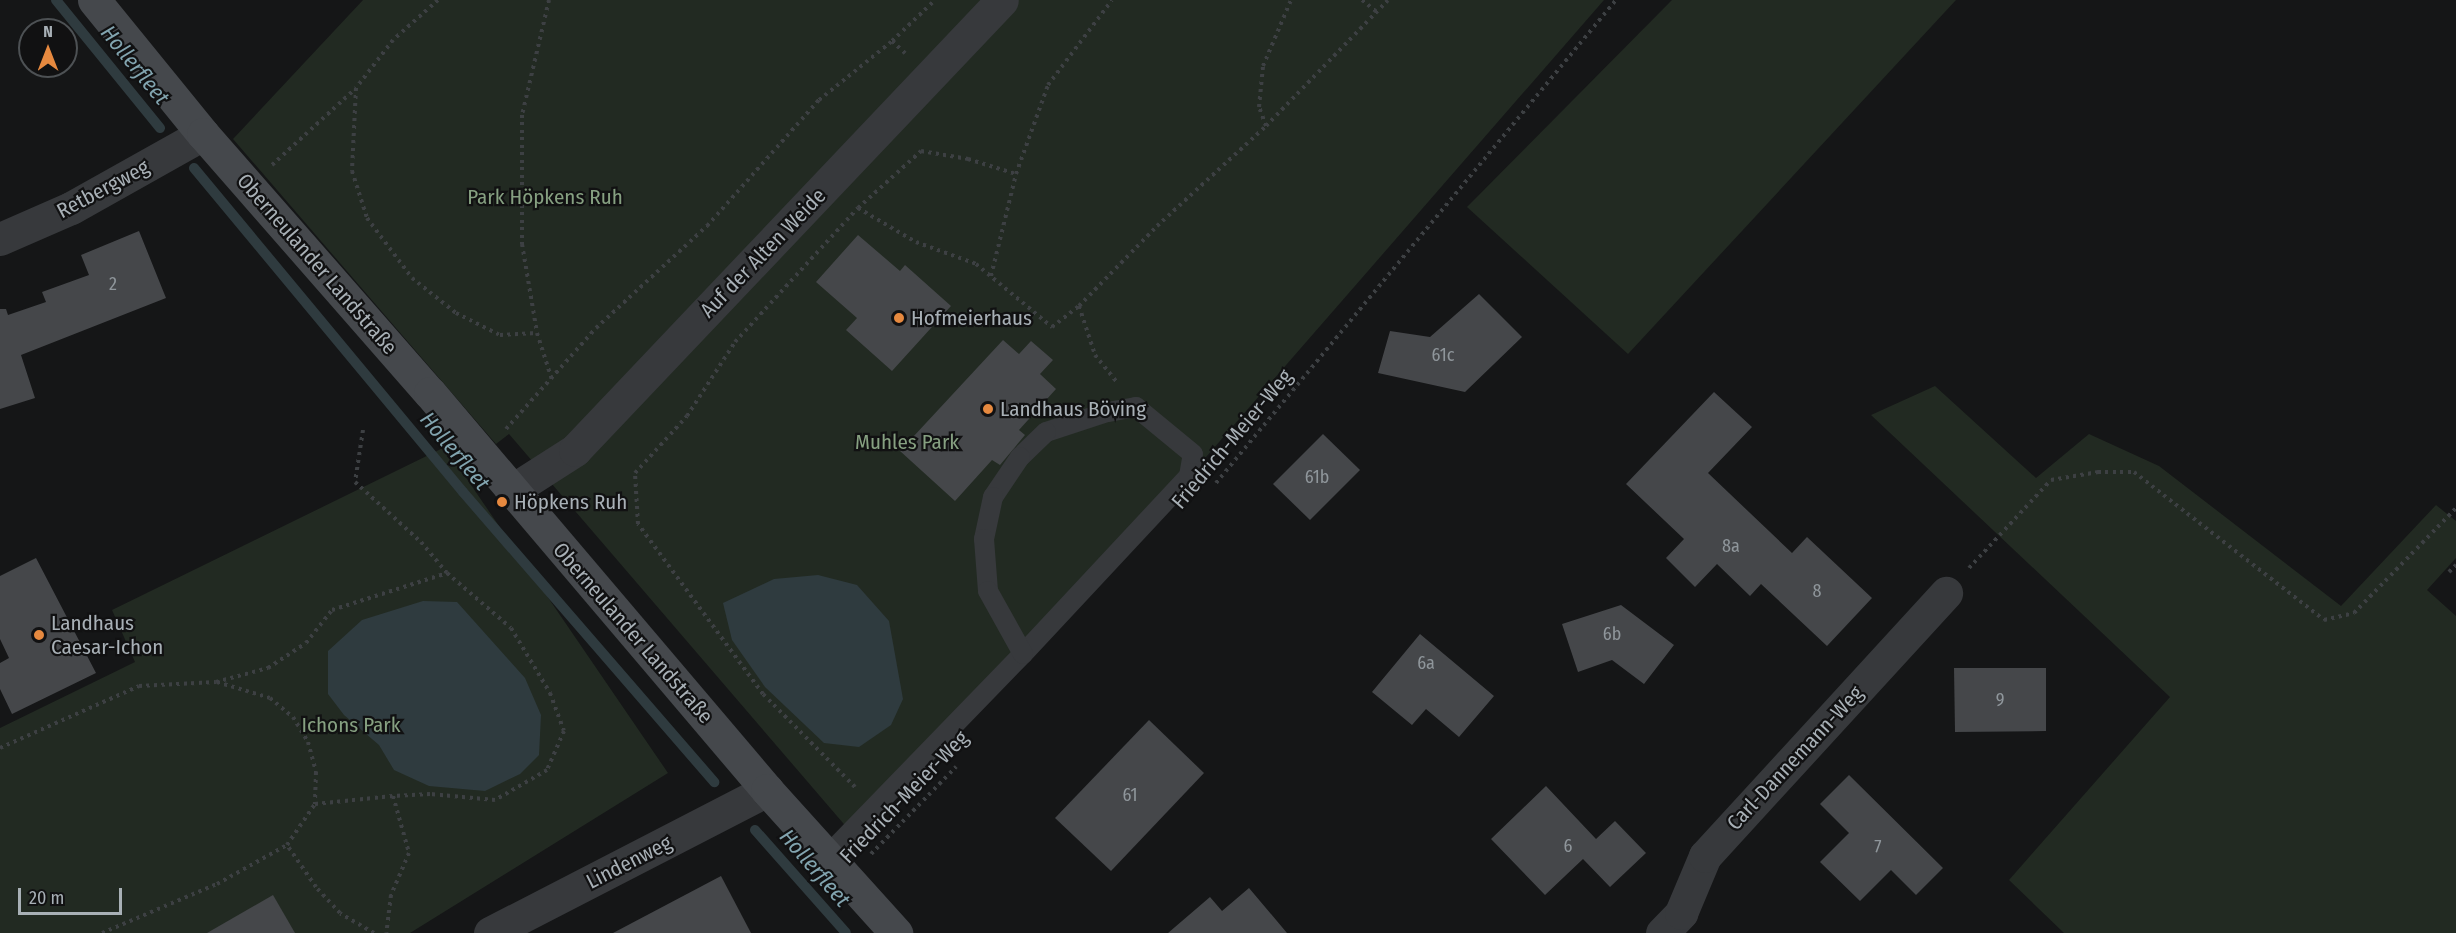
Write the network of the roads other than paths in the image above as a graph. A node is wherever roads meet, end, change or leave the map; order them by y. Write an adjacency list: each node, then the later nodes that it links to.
1 (94, 0): 3 (street, Oberneulander Landstraße)
2 (1002, 0): 5 (street, Auf der Alten Weide)
3 (203, 134): 4 (street, Retbergweg); 5 (street, Oberneulander Landstraße)
4 (0, 239)
5 (511, 491): 8 (street, Oberneulander Landstraße)
6 (1946, 593): 12 (street, Carl-Dannemann-Weg)
7 (1023, 654): 7 (lane); 9 (lane)
8 (767, 790): 9 (street, Oberneulander Landstraße); 10 (street, Lindenweg)
9 (837, 867): 11 (street, Oberneulander Landstraße)
10 (490, 933)
11 (896, 933)
12 (1662, 933)

